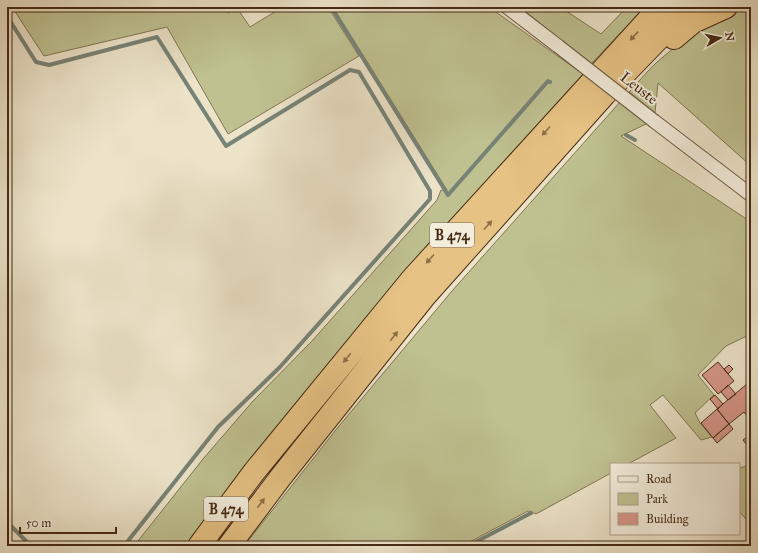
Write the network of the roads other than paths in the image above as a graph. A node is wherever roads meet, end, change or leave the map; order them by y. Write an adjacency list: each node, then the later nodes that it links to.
1 (507, 7): 6 (street, Leuste, bridge)
2 (660, 7): 7 (highway, B 474, one-way to 7)
3 (689, 7): 5 (highway, B 474)
4 (726, 7): 5 (highway)
5 (605, 94): 8 (highway, B 474, one-way to 5)
6 (751, 195)
7 (199, 546)
8 (229, 546)

